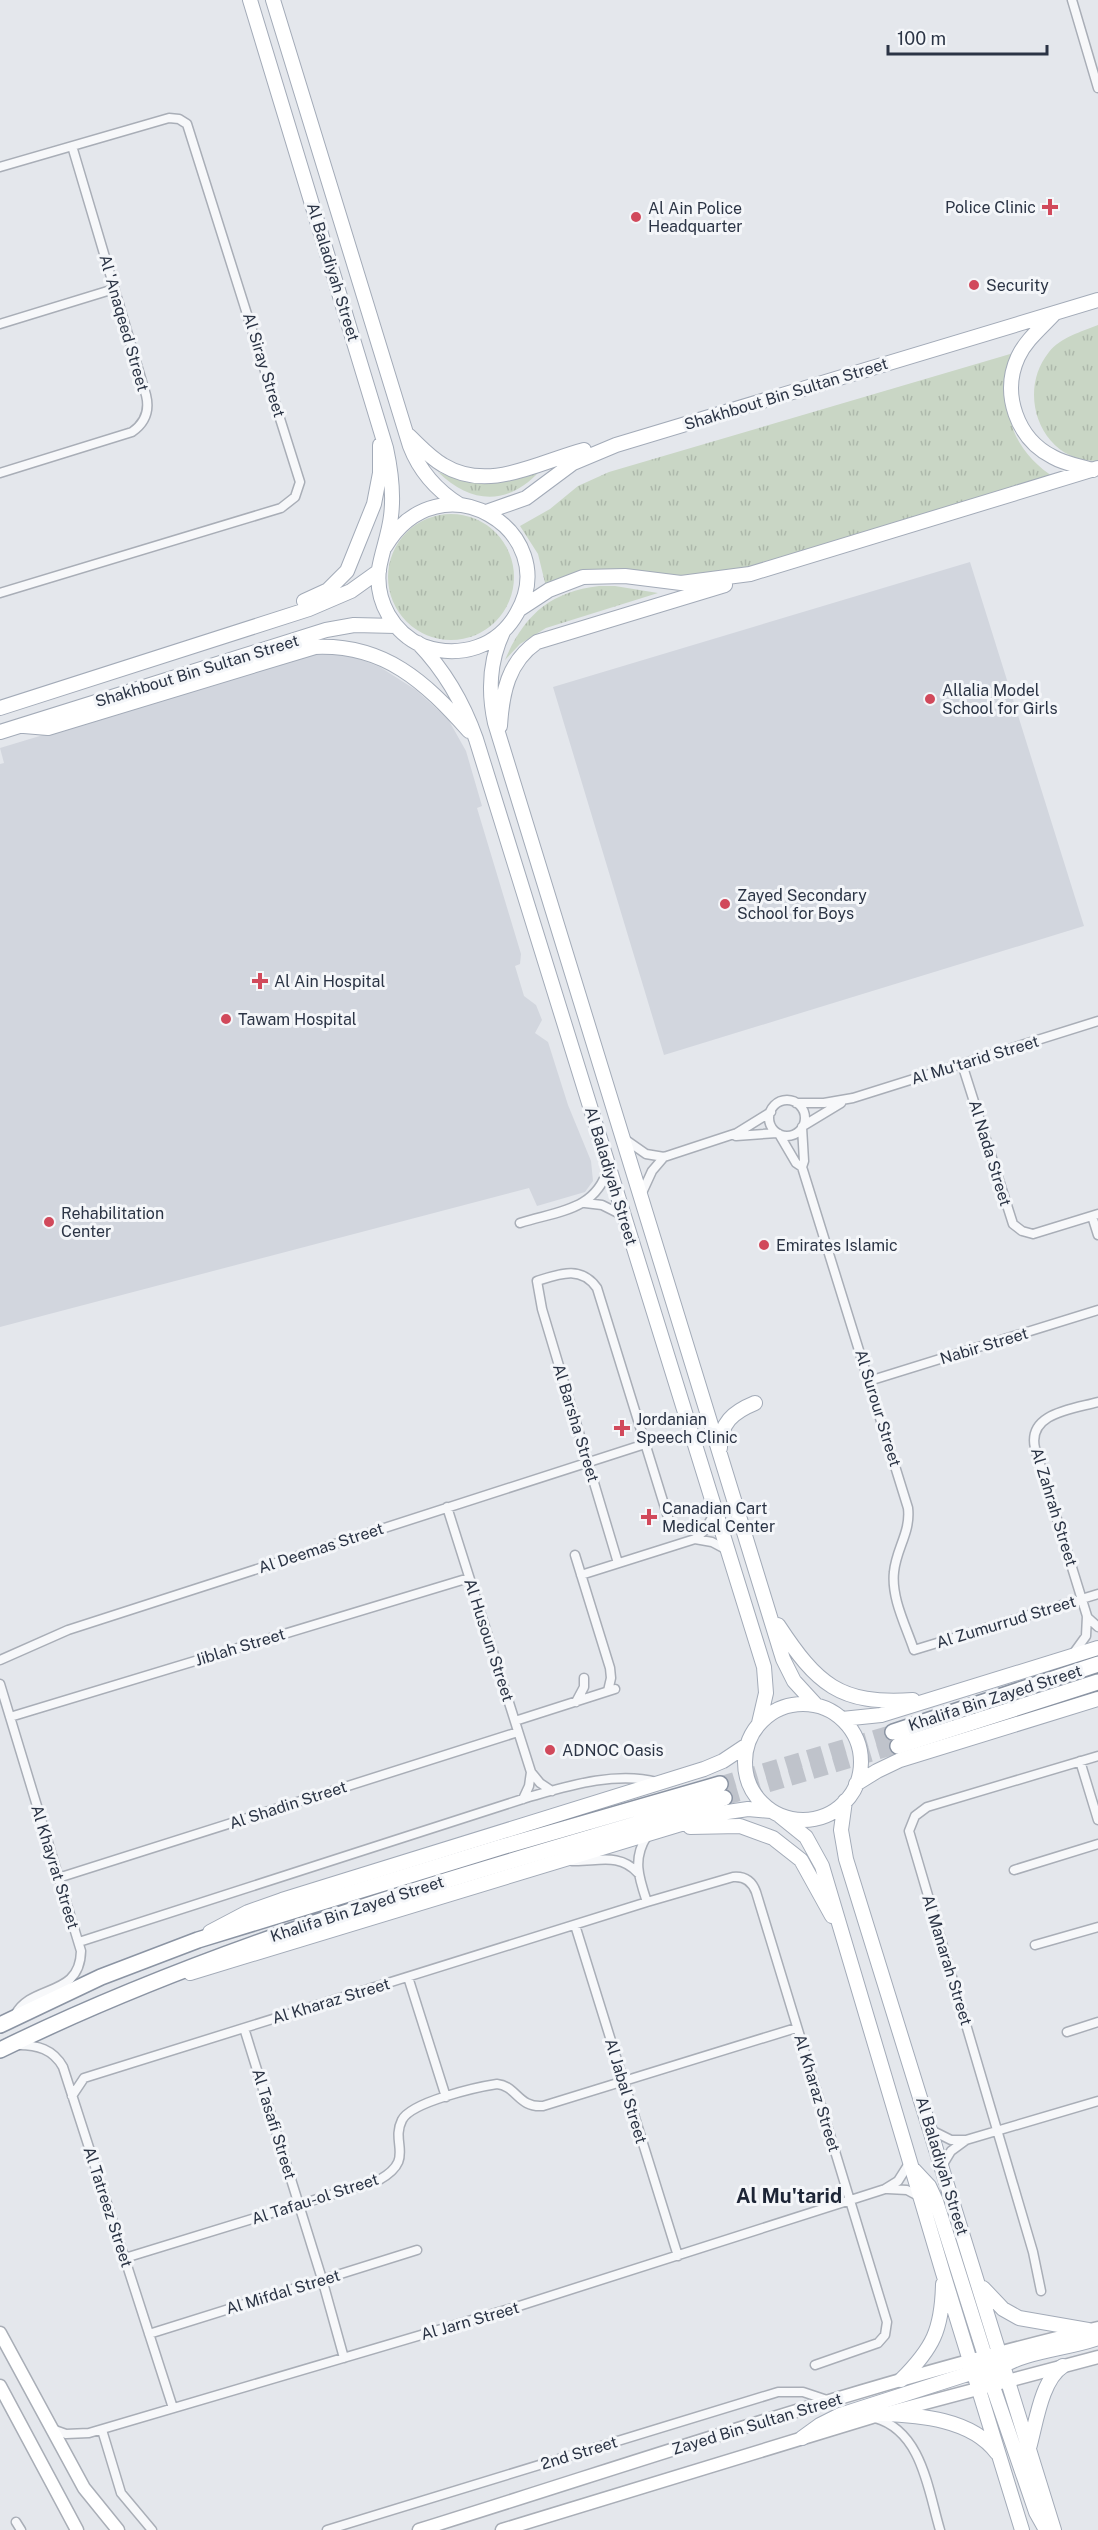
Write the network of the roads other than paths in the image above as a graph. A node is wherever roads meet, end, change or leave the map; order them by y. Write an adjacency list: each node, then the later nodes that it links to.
1 (250, 0): 11 (main road, Al Baladiyah Street)
2 (273, 0): 12 (main road, Al Baladiyah Street)
3 (1072, 0): 4 (street)
4 (1098, 88)
5 (72, 146): 6 (street, Al Siray Street); 7 (street, Al 'Anaqeed Street); 21 (street, Al Siray Street)
6 (0, 167)
7 (114, 289): 10 (street); 15 (street, Al 'Anaqeed Street)
8 (1098, 300): 9 (main road, Shakhbout Bin Sultan Street)
9 (1055, 313): 13 (main road, Shakhbout Bin Sultan Street); 14 (main road)
10 (0, 324)
11 (381, 431): 18 (main road, Al Baladiyah Street); 26 (main road)
12 (406, 434): 13 (main road); 16 (main road, Al Baladiyah Street)
13 (616, 445): 17 (main road, Shakhbout Bin Sultan Street)
14 (1096, 469): 20 (main road)
15 (0, 473)
16 (460, 505): 17 (main road); 18 (main road)
17 (486, 512): 22 (main road)
18 (385, 547): 19 (main road)
19 (379, 572): 23 (main road); 26 (main road, Shakhbout Bin Sultan Street)
20 (750, 574): 22 (main road); 33 (main road)
21 (0, 593)
22 (519, 610): 24 (main road)
23 (396, 626): 25 (main road); 30 (main road, Shakhbout Bin Sultan Street)
24 (503, 632): 25 (main road); 33 (main road, Al Baladiyah Street)
25 (418, 643): 32 (main road, Al Baladiyah Street)
26 (129, 666): 27 (main road, Shakhbout Bin Sultan Street)
27 (31, 699): 28 (main road, Shakhbout Bin Sultan Street); 29 (main road)
28 (0, 708)
29 (0, 713)
30 (24, 726): 31 (main road, Shakhbout Bin Sultan Street); 32 (main road)
31 (0, 732)
32 (476, 739): 44 (main road, Al Baladiyah Street)
33 (501, 740): 41 (main road, Al Baladiyah Street)
34 (1098, 1021): 35 (street, Al Mu'tarid Street)
35 (962, 1064): 36 (street, Al Mu'tarid Street); 48 (street, Al Nada Street)
36 (852, 1098): 37 (street, Al Mu'tarid Street); 39 (street, Al Mu'tarid Street)
37 (796, 1102): 38 (street); 39 (street)
38 (771, 1112): 40 (street); 42 (street)
39 (802, 1127): 40 (street); 45 (street, Al Surour Street)
40 (778, 1133): 42 (street); 45 (street, Al Surour Street)
41 (623, 1138): 43 (street); 46 (main road, Al Baladiyah Street)
42 (724, 1138): 43 (street)
43 (664, 1157): 46 (street)
44 (608, 1166): 47 (street); 49 (main road, Al Baladiyah Street)
45 (802, 1167): 53 (street, Al Surour Street)
46 (641, 1196): 57 (main road, Al Baladiyah Street)
47 (585, 1203): 49 (street); 50 (street)
48 (1095, 1215): 51 (street)
49 (624, 1216): 60 (main road, Al Baladiyah Street)
50 (520, 1222)
51 (1098, 1235)
52 (1098, 1310): 53 (street, Nabir Street)
53 (869, 1381): 74 (street, Al Surour Street)
54 (1098, 1402): 69 (street, Al Zahrah Street)
55 (755, 1403): 57 (main road)
56 (645, 1444): 58 (street, Al Deemas Street); 58 (street, Al Barsha Street); 61 (street)
57 (720, 1453): 70 (main road, Al Baladiyah Street)
58 (588, 1463): 59 (street, Al Deemas Street); 65 (street, Al Barsha Street)
59 (447, 1507): 67 (street, Al Husoun Street); 76 (street, Al Deemas Street)
60 (715, 1512): 62 (street); 63 (main road, Al Baladiyah Street)
61 (671, 1527)
62 (695, 1539): 63 (street); 65 (street)
63 (727, 1550): 88 (main road, Al Baladiyah Street)
64 (575, 1555): 66 (street)
65 (618, 1563): 66 (street)
66 (581, 1575): 80 (street)
67 (469, 1578): 85 (street, Jiblah Street); 87 (street, Al Husoun Street)
68 (1098, 1594): 69 (street, Al Zumurrud Street)
69 (1082, 1599): 71 (street, Al Zahrah Street); 74 (street, Al Zumurrud Street)
70 (769, 1612): 81 (main road); 84 (main road, Al Baladiyah Street)
71 (1087, 1616): 72 (street, Al Zahrah Street); 75 (street, Al Zahrah Street)
72 (1098, 1627)
73 (1098, 1648): 75 (main road)
74 (914, 1650)
75 (1070, 1656): 81 (main road)
76 (0, 1660)
77 (1098, 1664): 78 (highway, Khalifa Bin Zayed Street)
78 (1098, 1682)
79 (0, 1684): 85 (street, Al Khayrat Street)
80 (608, 1691): 83 (street); 83 (street)
81 (936, 1698): 86 (main road)
82 (1098, 1699): 95 (main road)
83 (576, 1702): 87 (street)
84 (816, 1705): 86 (main road); 88 (main road)
85 (10, 1717): 107 (street, Al Khayrat Street)
86 (842, 1719): 95 (main road)
87 (515, 1721): 89 (street, Al Husoun Street)
88 (759, 1723): 90 (main road)
89 (518, 1732): 93 (street, Al Husoun Street); 107 (street, Al Shadin Street)
90 (747, 1745): 94 (main road); 99 (main road)
91 (1098, 1756): 92 (street, Al Manarah Street)
92 (1080, 1761): 100 (street); 130 (street, Al Manarah Street)
93 (531, 1772): 96 (street, Al Husoun Street); 97 (street)
94 (660, 1783): 96 (street); 112 (main road)
95 (856, 1784): 98 (main road)
96 (552, 1791): 97 (street)
97 (523, 1799): 113 (street)
98 (845, 1801): 99 (main road); 129 (main road, Al Baladiyah Street)
99 (776, 1813): 101 (main road); 110 (main road, Al Baladiyah Street)
100 (1098, 1820)
101 (679, 1826): 102 (main road); 110 (main road)
102 (647, 1836): 104 (main road); 106 (street)
103 (1098, 1844): 105 (street)
104 (568, 1860): 106 (street); 115 (main road)
105 (1014, 1870)
106 (638, 1873): 108 (street)
107 (58, 1878): 113 (street, Al Khayrat Street)
108 (647, 1902): 109 (street, Al Kharaz Street); 120 (street, Al Kharaz Street)
109 (575, 1925): 116 (street, Al Kharaz Street); 125 (street, Al Jabal Street)
110 (840, 1925): 132 (main road, Al Baladiyah Street)
111 (1098, 1928): 114 (street)
112 (198, 1940): 115 (highway, Khalifa Bin Zayed Street); 117 (highway, Khalifa Bin Zayed Street)
113 (79, 1942): 117 (street, Al Khayrat Street)
114 (1035, 1945)
115 (170, 1976): 122 (highway, Khalifa Bin Zayed Street)
116 (408, 1977): 119 (street, Al Kharaz Street); 127 (street)
117 (6, 2022)
118 (1098, 2022): 121 (street)
119 (244, 2028): 124 (street, Al Kharaz Street); 137 (street, Al Tasafi Street)
120 (796, 2028): 125 (street, Al Tafau-ol Street); 136 (street, Al Kharaz Street)
121 (1067, 2032)
122 (5, 2048): 123 (street)
123 (63, 2067): 124 (street); 126 (street, Al Tatreez Street)
124 (84, 2078): 126 (street)
125 (623, 2081): 127 (street, Al Tafau-ol Street); 139 (street, Al Jabal Street)
126 (72, 2097): 140 (street, Al Tatreez Street)
127 (446, 2097): 137 (street, Al Tafau-ol Street)
128 (1098, 2101): 130 (street)
129 (931, 2130): 131 (street); 133 (main road, Al Baladiyah Street)
130 (997, 2132): 131 (street); 144 (street, Al Manarah Street)
131 (966, 2140): 133 (street)
132 (911, 2165): 134 (street, Al Jarn Street); 135 (main road, Al Baladiyah Street); 152 (main road)
133 (942, 2166): 143 (main road, Al Baladiyah Street)
134 (885, 2189): 135 (street, Al Jarn Street); 136 (street, Al Jarn Street)
135 (920, 2197): 141 (main road, Al Baladiyah Street)
136 (850, 2201): 139 (street, Al Jarn Street); 150 (street, Al Kharaz Street)
137 (299, 2205): 140 (street, Al Tafau-ol Street); 142 (street, Al Tasafi Street)
138 (417, 2250): 142 (street, Al Mifdal Street)
139 (678, 2256): 149 (street, Al Jarn Street)
140 (125, 2258): 147 (street, Al Tatreez Street)
141 (943, 2273): 152 (main road, Al Baladiyah Street); 154 (main road)
142 (322, 2279): 147 (street, Al Mifdal Street); 149 (street, Al Tasafi Street)
143 (979, 2284): 145 (main road); 152 (main road, Al Baladiyah Street)
144 (1041, 2291)
145 (1095, 2332): 152 (main road)
146 (0, 2334): 159 (main road)
147 (149, 2334): 157 (street, Al Tatreez Street)
148 (1098, 2357): 151 (main road)
149 (344, 2358): 157 (street, Al Jarn Street)
150 (815, 2365)
151 (1063, 2366): 153 (main road); 162 (main road)
152 (987, 2368): 153 (main road, Al Baladiyah Street); 154 (main road, Zayed Bin Sultan Street); 158 (main road, Zayed Bin Sultan Street); 161 (main road); 163 (main road, Al Baladiyah Street); 175 (main road)
153 (1008, 2379): 162 (main road, Al Baladiyah Street)
154 (901, 2380): 156 (main road, Zayed Bin Sultan Street)
155 (0, 2385): 167 (main road)
156 (831, 2401): 170 (street, 2nd Street); 171 (main road, Zayed Bin Sultan Street)
157 (172, 2408): 160 (street, Al Jarn Street)
158 (876, 2415): 161 (main road, Zayed Bin Sultan Street); 163 (main road); 173 (street)
159 (52, 2429): 160 (street, Al Jarn Street); 168 (main road)
160 (102, 2430): 169 (street)
161 (802, 2438): 165 (main road, Zayed Bin Sultan Street)
162 (1029, 2448): 176 (main road, Al Baladiyah Street)
163 (1000, 2457): 174 (main road, Al Baladiyah Street)
164 (16, 2522): 166 (street)
165 (535, 2525): 172 (main road, Zayed Bin Sultan Street)
166 (21, 2530)
167 (77, 2530)
168 (118, 2530)
169 (152, 2530)
170 (327, 2530)
171 (419, 2530)
172 (502, 2530)
173 (940, 2530)
174 (1022, 2530)
175 (1046, 2530)
176 (1054, 2530)

